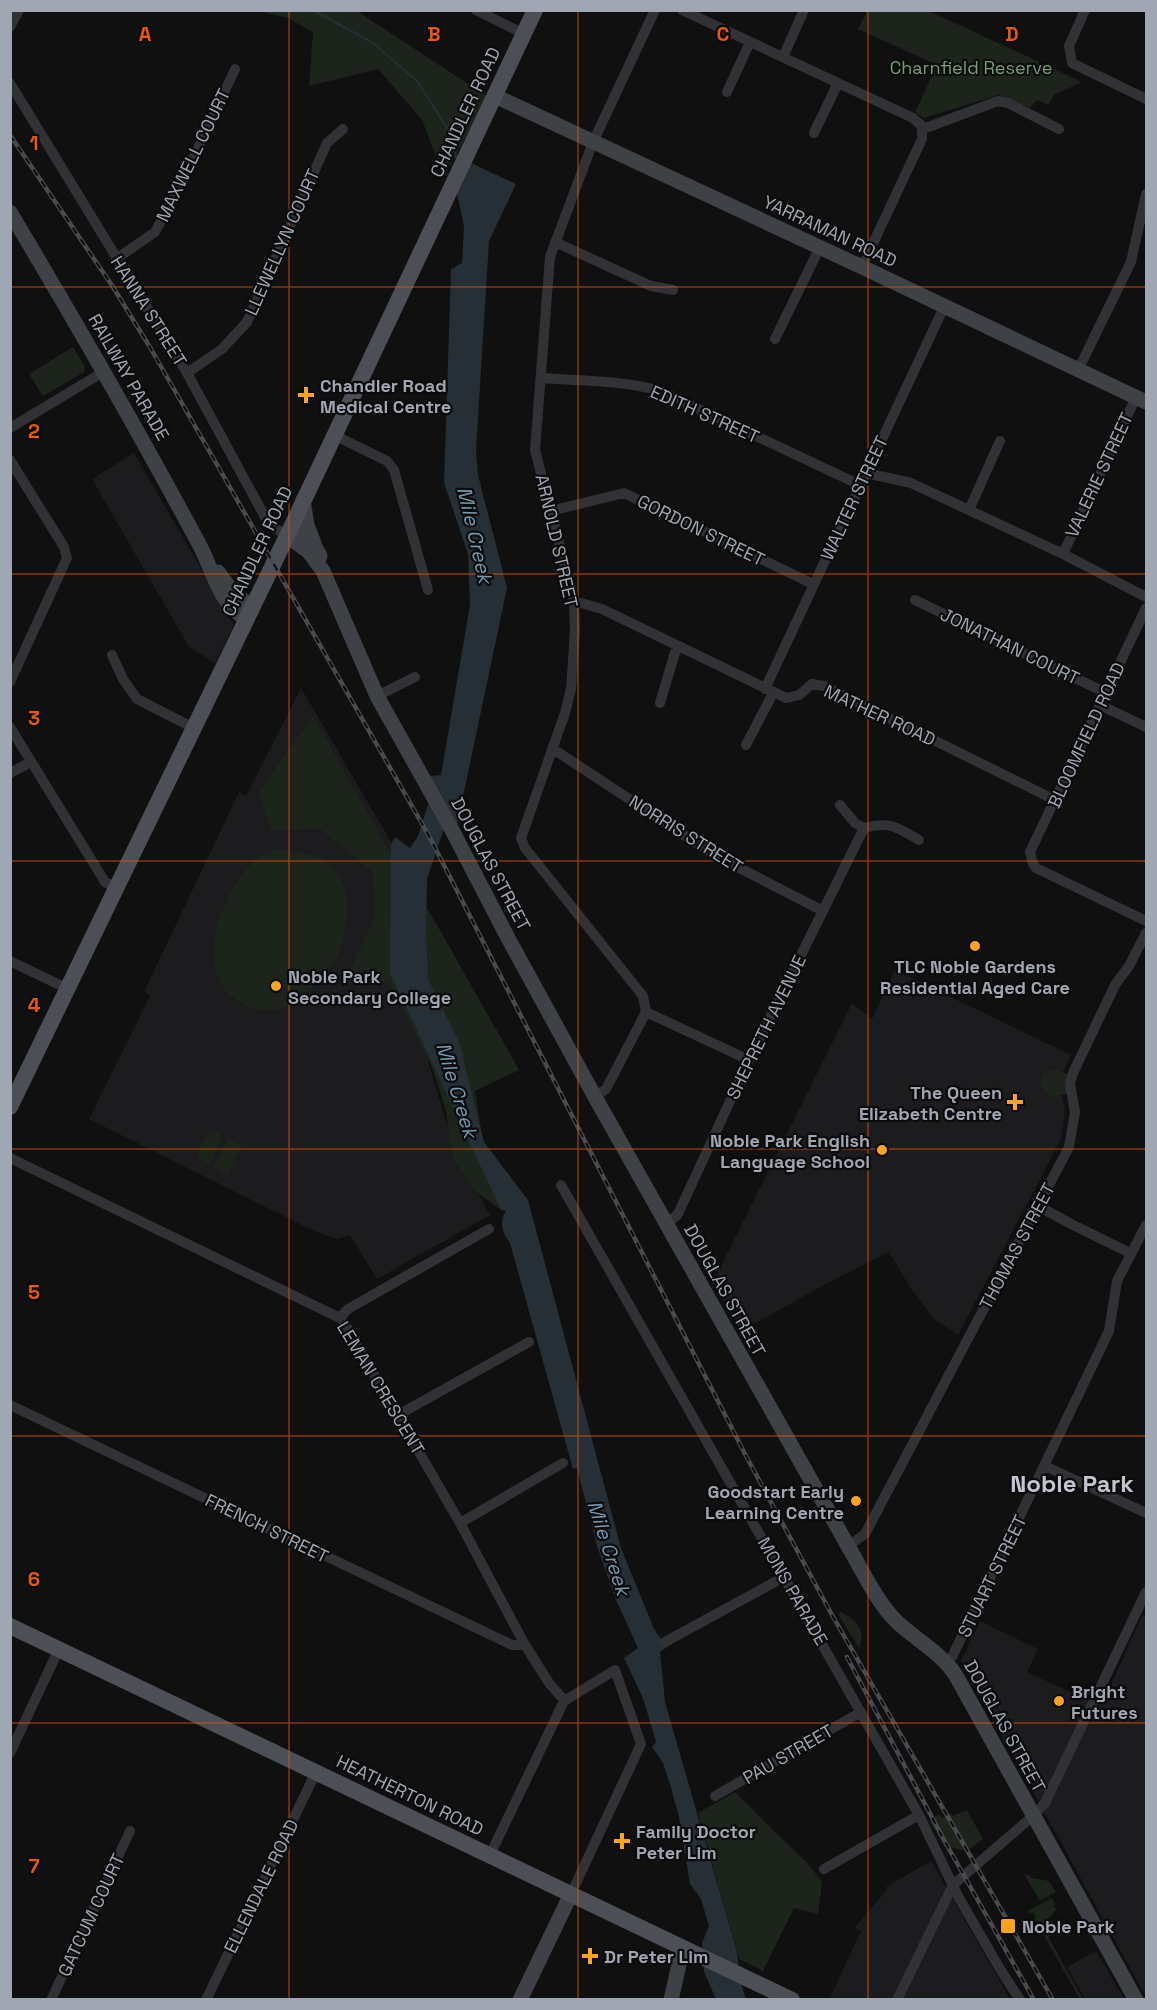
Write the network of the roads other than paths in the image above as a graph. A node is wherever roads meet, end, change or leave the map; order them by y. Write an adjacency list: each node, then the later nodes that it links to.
1 (19, 10): 8 (street)
2 (476, 10): 9 (street)
3 (535, 10): 9 (main road, CHANDLER ROAD)
4 (655, 10): 22 (street, ARNOLD STREET)
5 (682, 10): 10 (street)
6 (804, 10): 11 (street)
7 (1085, 10): 17 (street)
8 (10, 27)
9 (524, 34): 16 (main road, CHANDLER ROAD)
10 (750, 42): 11 (street); 15 (street)
11 (783, 57): 14 (street)
12 (236, 69): 27 (street, MAXWELL COURT)
13 (10, 83): 27 (street, HANNA STREET)
14 (838, 83): 19 (street); 21 (street)
15 (727, 92)
16 (495, 96): 22 (main road, YARRAMAN ROAD); 38 (main road, CHANDLER ROAD)
17 (1146, 99)
18 (343, 129): 34 (street, LLEWELLYN COURT)
19 (923, 129): 20 (street); 28 (street)
20 (1059, 129)
21 (814, 133)
22 (593, 142): 25 (street, ARNOLD STREET); 26 (main road, YARRAMAN ROAD)
23 (1146, 194): 32 (street)
24 (10, 212): 33 (main road, RAILWAY PARADE)
25 (555, 242): 29 (street); 35 (street, ARNOLD STREET)
26 (820, 247): 28 (main road, YARRAMAN ROAD); 31 (street)
27 (116, 259): 34 (street, HANNA STREET)
28 (862, 267): 30 (main road, YARRAMAN ROAD)
29 (673, 290)
30 (944, 307): 32 (main road, YARRAMAN ROAD); 41 (street, WALTER STREET)
31 (775, 339)
32 (1078, 370): 36 (main road, YARRAMAN ROAD)
33 (105, 371): 37 (street); 57 (main road, RAILWAY PARADE)
34 (187, 373): 46 (street, HANNA STREET)
35 (542, 378): 42 (street, EDITH STREET); 45 (street, ARNOLD STREET)
36 (1141, 400): 48 (street, VALERIE STREET)
37 (10, 428)
38 (334, 435): 43 (main road, CHANDLER ROAD); 52 (street)
39 (1000, 441): 44 (street)
40 (10, 460): 61 (street)
41 (866, 473): 42 (street, WALTER STREET); 44 (street)
42 (860, 485): 51 (street, WALTER STREET)
43 (303, 500): 46 (main road, CHANDLER ROAD); 47 (main road, DOUGLAS STREET)
44 (969, 510): 48 (street)
45 (550, 511): 51 (street, GORDON STREET); 55 (street, ARNOLD STREET)
46 (286, 536): 47 (main road); 49 (main road, CHANDLER ROAD); 50 (main road, DOUGLAS STREET)
47 (317, 549): 50 (main road, DOUGLAS STREET)
48 (1063, 554): 53 (street)
49 (277, 555): 50 (main road); 57 (main road, CHANDLER ROAD)
50 (325, 574): 64 (main road, DOUGLAS STREET)
51 (813, 584): 62 (street, WALTER STREET)
52 (428, 590)
53 (1146, 597)
54 (915, 600): 63 (street, JONATHAN COURT)
55 (574, 601): 58 (street, MATHER ROAD); 71 (street, ARNOLD STREET)
56 (1146, 608): 63 (street, BLOOMFIELD ROAD)
57 (250, 613): 69 (main road, CHANDLER ROAD)
58 (677, 646): 62 (street, MATHER ROAD); 65 (street)
59 (112, 655): 69 (street)
60 (415, 677): 64 (street)
61 (10, 682)
62 (769, 691): 70 (street, WALTER STREET); 74 (street, MATHER ROAD)
63 (1106, 693): 66 (street, BLOOMFIELD ROAD)
64 (377, 696): 86 (main road, DOUGLAS STREET)
65 (660, 703)
66 (1100, 705): 68 (street); 74 (street, BLOOMFIELD ROAD)
67 (10, 727): 72 (street)
68 (1146, 727)
69 (194, 728): 78 (main road, CHANDLER ROAD)
70 (746, 745)
71 (553, 749): 79 (street, NORRIS STREET); 84 (street, ARNOLD STREET)
72 (31, 762): 73 (street); 78 (street)
73 (10, 773)
74 (1055, 800): 80 (street, BLOOMFIELD ROAD)
75 (840, 805): 76 (street)
76 (864, 828): 77 (street); 79 (street, SHEPRETH AVENUE)
77 (919, 840)
78 (116, 888): 83 (main road, CHANDLER ROAD)
79 (823, 911): 85 (street, SHEPRETH AVENUE)
80 (1146, 921)
81 (1146, 933): 90 (street, THOMAS STREET)
82 (10, 961): 83 (street)
83 (68, 989): 87 (main road, CHANDLER ROAD)
84 (646, 1012): 85 (street); 86 (street)
85 (749, 1060): 92 (street, SHEPRETH AVENUE)
86 (595, 1097): 92 (main road, DOUGLAS STREET)
87 (10, 1107)
88 (10, 1158): 95 (street, LEMAN CRESCENT)
89 (561, 1185): 104 (street, MONS PARADE)
90 (1038, 1206): 94 (street); 103 (street, THOMAS STREET)
91 (1146, 1224): 94 (street, STUART STREET)
92 (666, 1225): 103 (main road, DOUGLAS STREET)
93 (489, 1229): 95 (street)
94 (1130, 1253): 100 (street, STUART STREET)
95 (340, 1317): 98 (street, LEMAN CRESCENT)
96 (529, 1342): 98 (street)
97 (10, 1405): 108 (street, FRENCH STREET)
98 (398, 1415): 102 (street, LEMAN CRESCENT)
99 (563, 1463): 102 (street)
100 (1045, 1466): 101 (street); 110 (street, STUART STREET)
101 (1146, 1513)
102 (460, 1522): 108 (street, LEMAN CRESCENT)
103 (848, 1546): 110 (main road, DOUGLAS STREET)
104 (784, 1577): 107 (street); 114 (street, MONS PARADE)
105 (1146, 1596): 119 (street)
106 (10, 1626): 109 (main road, HEATHERTON ROAD)
107 (665, 1642)
108 (525, 1645): 113 (street, LEMAN CRESCENT)
109 (59, 1649): 115 (street); 116 (main road, HEATHERTON ROAD)
110 (947, 1663): 119 (main road, DOUGLAS STREET)
111 (626, 1664): 112 (street)
112 (615, 1670): 113 (street); 124 (street)
113 (563, 1703): 121 (street)
114 (861, 1712): 117 (street, PAU STREET); 118 (street, MONS PARADE)
115 (10, 1753)
116 (316, 1772): 121 (main road, HEATHERTON ROAD); 126 (street, ELLENDALE ROAD)
117 (715, 1796)
118 (919, 1815): 122 (street); 123 (street, MONS PARADE)
119 (1033, 1816): 123 (street); 133 (main road, DOUGLAS STREET)
120 (130, 1831): 127 (street, GATCUM COURT)
121 (490, 1856): 124 (main road, HEATHERTON ROAD)
122 (824, 1869)
123 (953, 1885): 131 (street); 132 (street, MONS PARADE)
124 (571, 1894): 125 (main road, HEATHERTON ROAD); 128 (main road)
125 (694, 1952): 129 (main road); 130 (main road, HEATHERTON ROAD)
126 (208, 1999)
127 (51, 2000)
128 (520, 2000)
129 (672, 2000)
130 (792, 2000)
131 (897, 2000)
132 (1020, 2000)
133 (1136, 2000)

